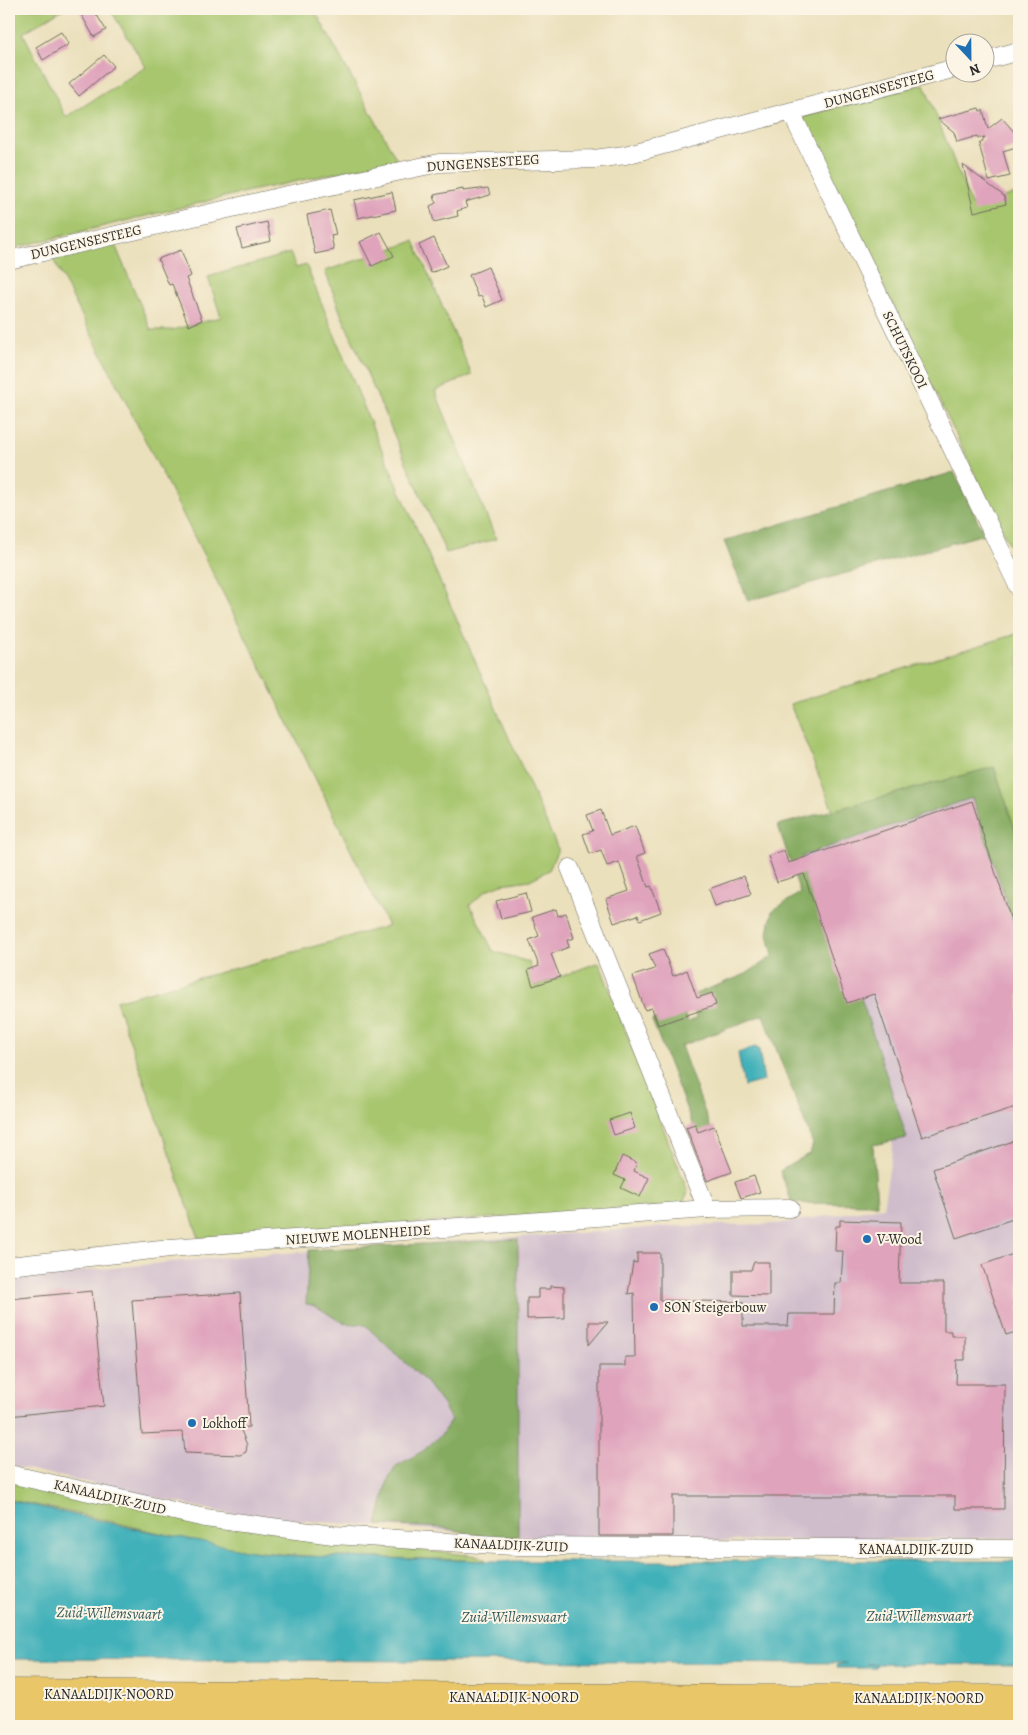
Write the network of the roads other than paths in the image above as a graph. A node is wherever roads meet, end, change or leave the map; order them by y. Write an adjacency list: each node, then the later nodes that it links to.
1 (1019, 51): 2 (street)
2 (996, 57)
3 (946, 71): 4 (street, DUNGENSESTEEG)
4 (791, 112): 5 (street, DUNGENSESTEEG); 6 (street, SCHUTSKOOI)
5 (9, 260)
6 (1019, 588)
7 (570, 868): 9 (street)
8 (790, 1208): 9 (street, NIEUWE MOLENHEIDE)
9 (707, 1210): 10 (street, NIEUWE MOLENHEIDE)
10 (9, 1266)
11 (9, 1474): 12 (street, KANAALDIJK-ZUID)
12 (1019, 1549)
13 (9, 1693): 14 (highway, KANAALDIJK-NOORD)
14 (1019, 1699)
15 (9, 1720): 16 (highway, KANAALDIJK-NOORD)
16 (1019, 1726)

